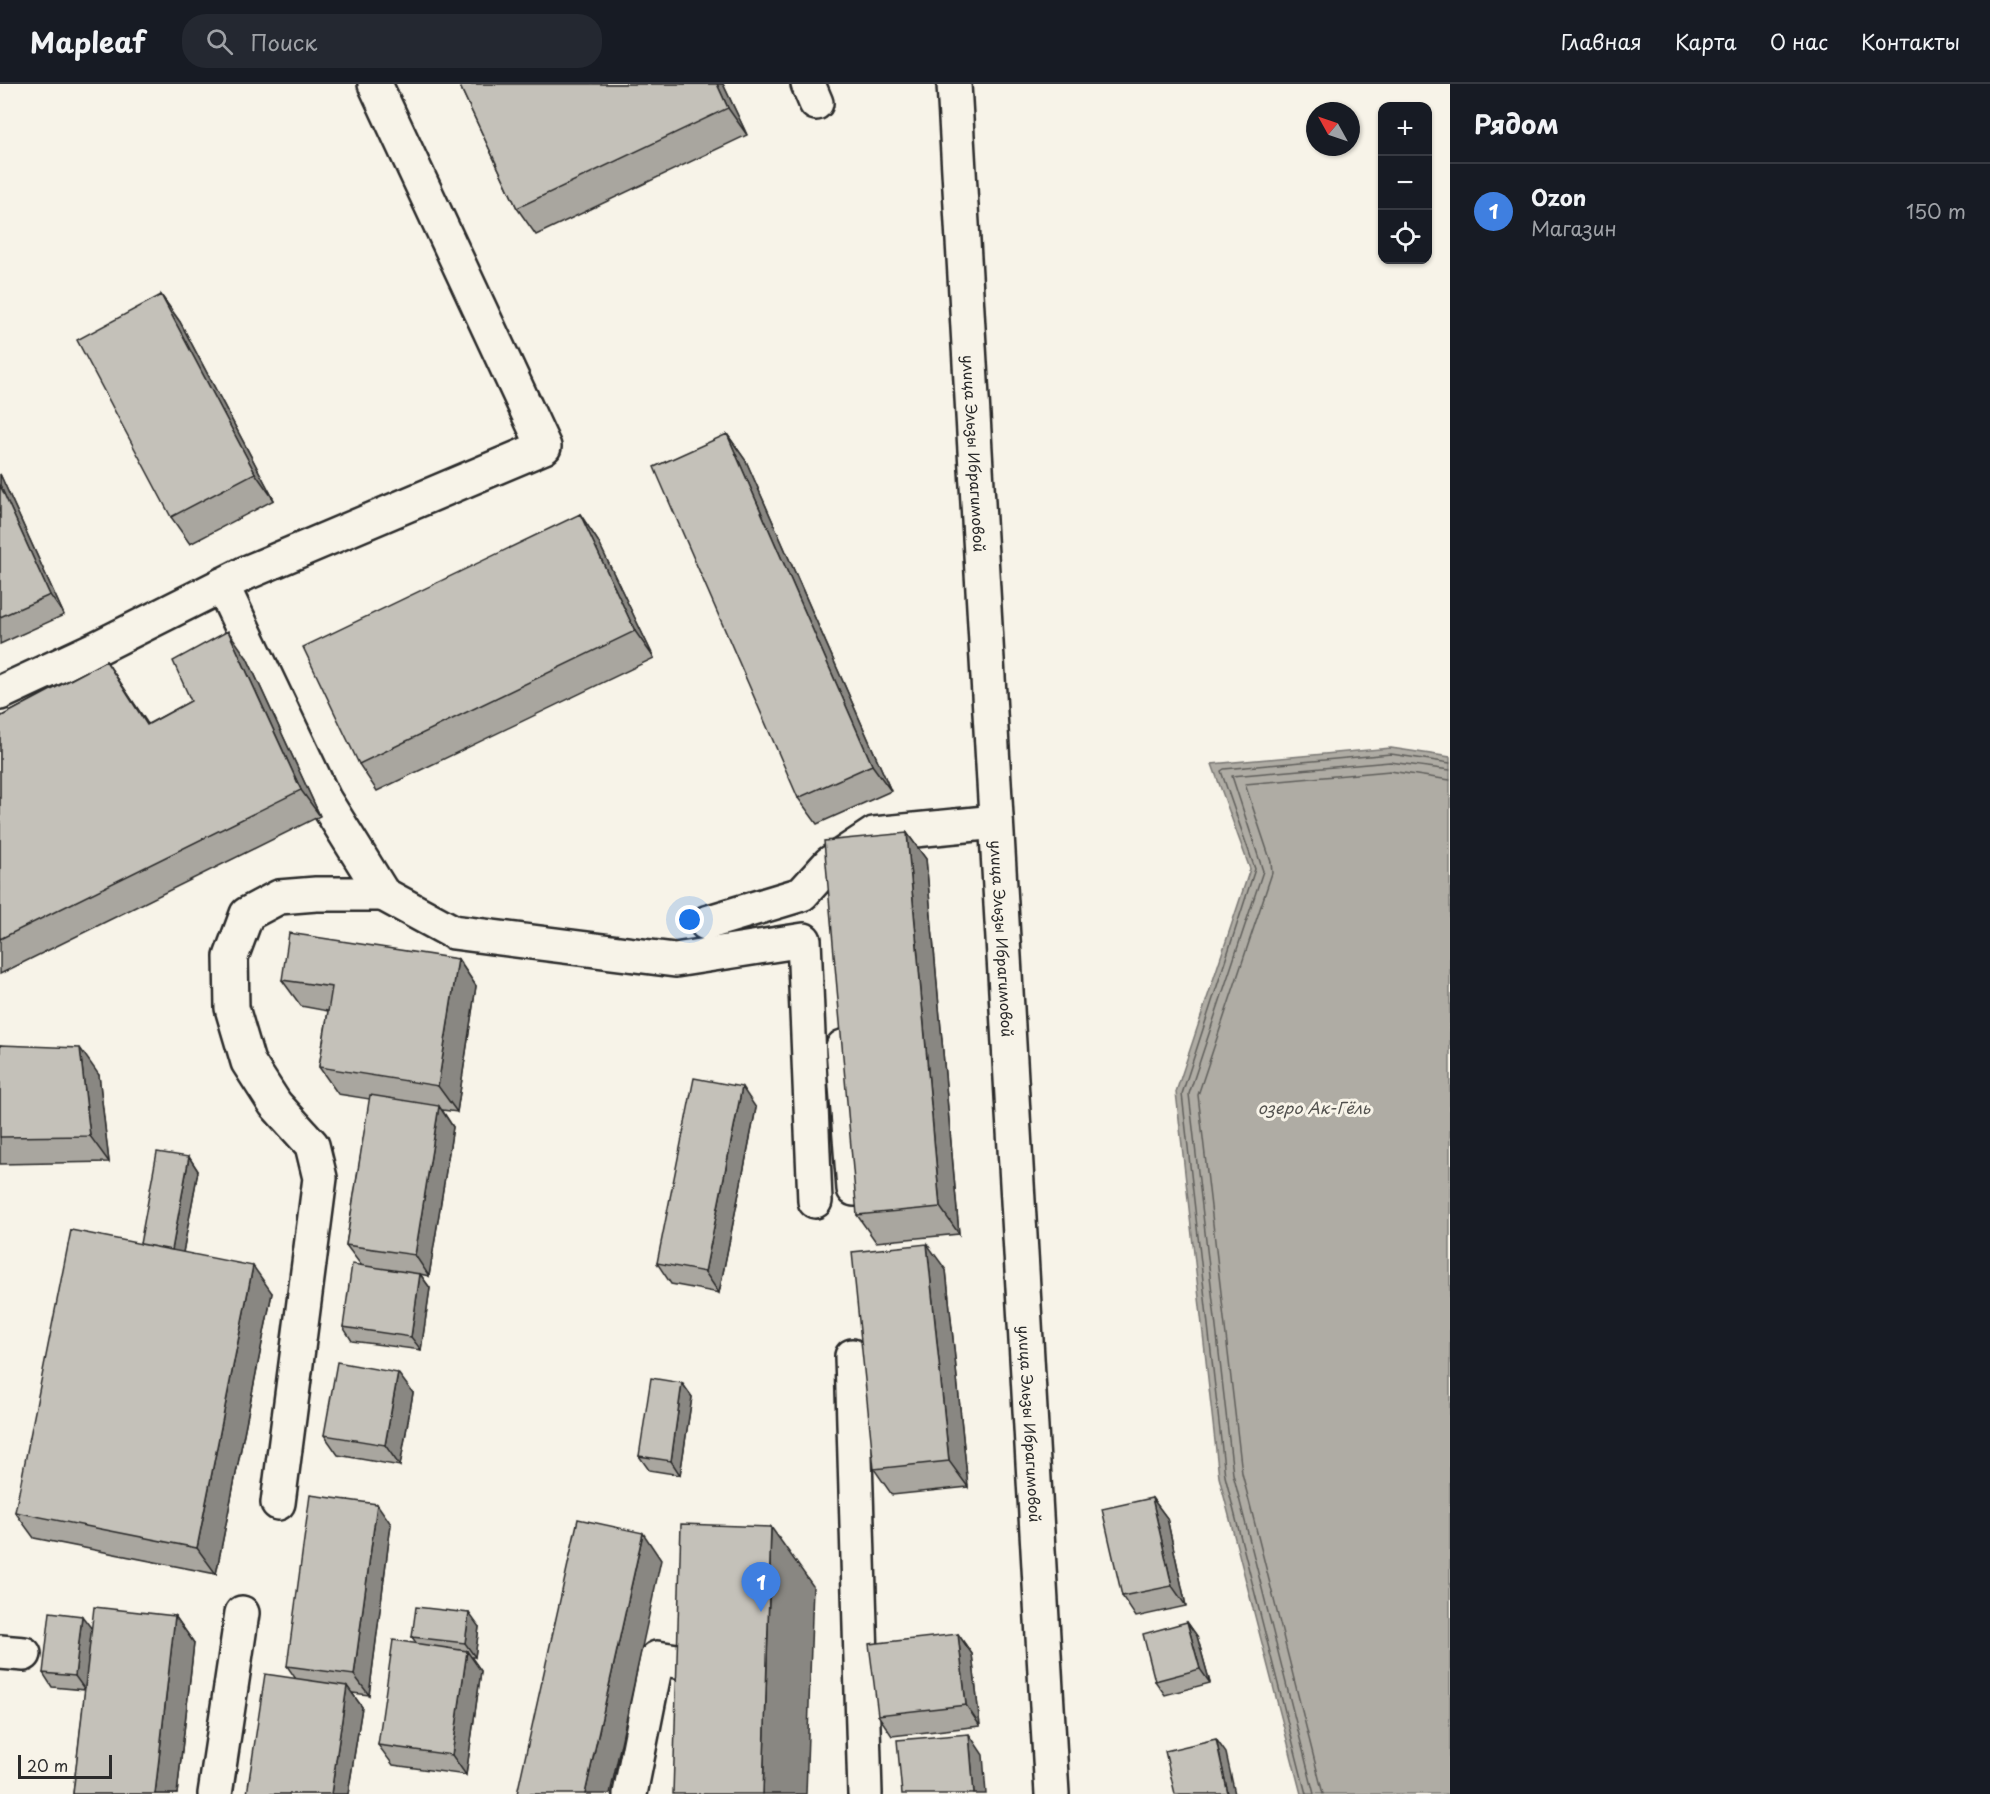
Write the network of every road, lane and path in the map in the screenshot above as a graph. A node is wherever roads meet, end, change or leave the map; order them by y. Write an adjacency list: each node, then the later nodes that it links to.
1 (375, 84): 3 (street)
2 (954, 84): 5 (street, улица Эльзы Ибрагимовой)
3 (222, 585): 4 (street); 7 (street)
4 (0, 693)
5 (996, 822): 6 (street); 20 (street, улица Эльзы Ибрагимовой)
6 (830, 863): 8 (street); 9 (street)
7 (383, 894): 12 (street); 14 (street)
8 (833, 910)
9 (706, 923)
10 (841, 1014): 11 (street)
11 (854, 1189)
12 (815, 1201)
13 (852, 1356): 19 (street)
14 (278, 1503)
15 (242, 1613): 17 (street)
16 (702, 1712): 18 (street)
17 (215, 1794)
18 (630, 1794)
19 (865, 1794)
20 (1052, 1794)

